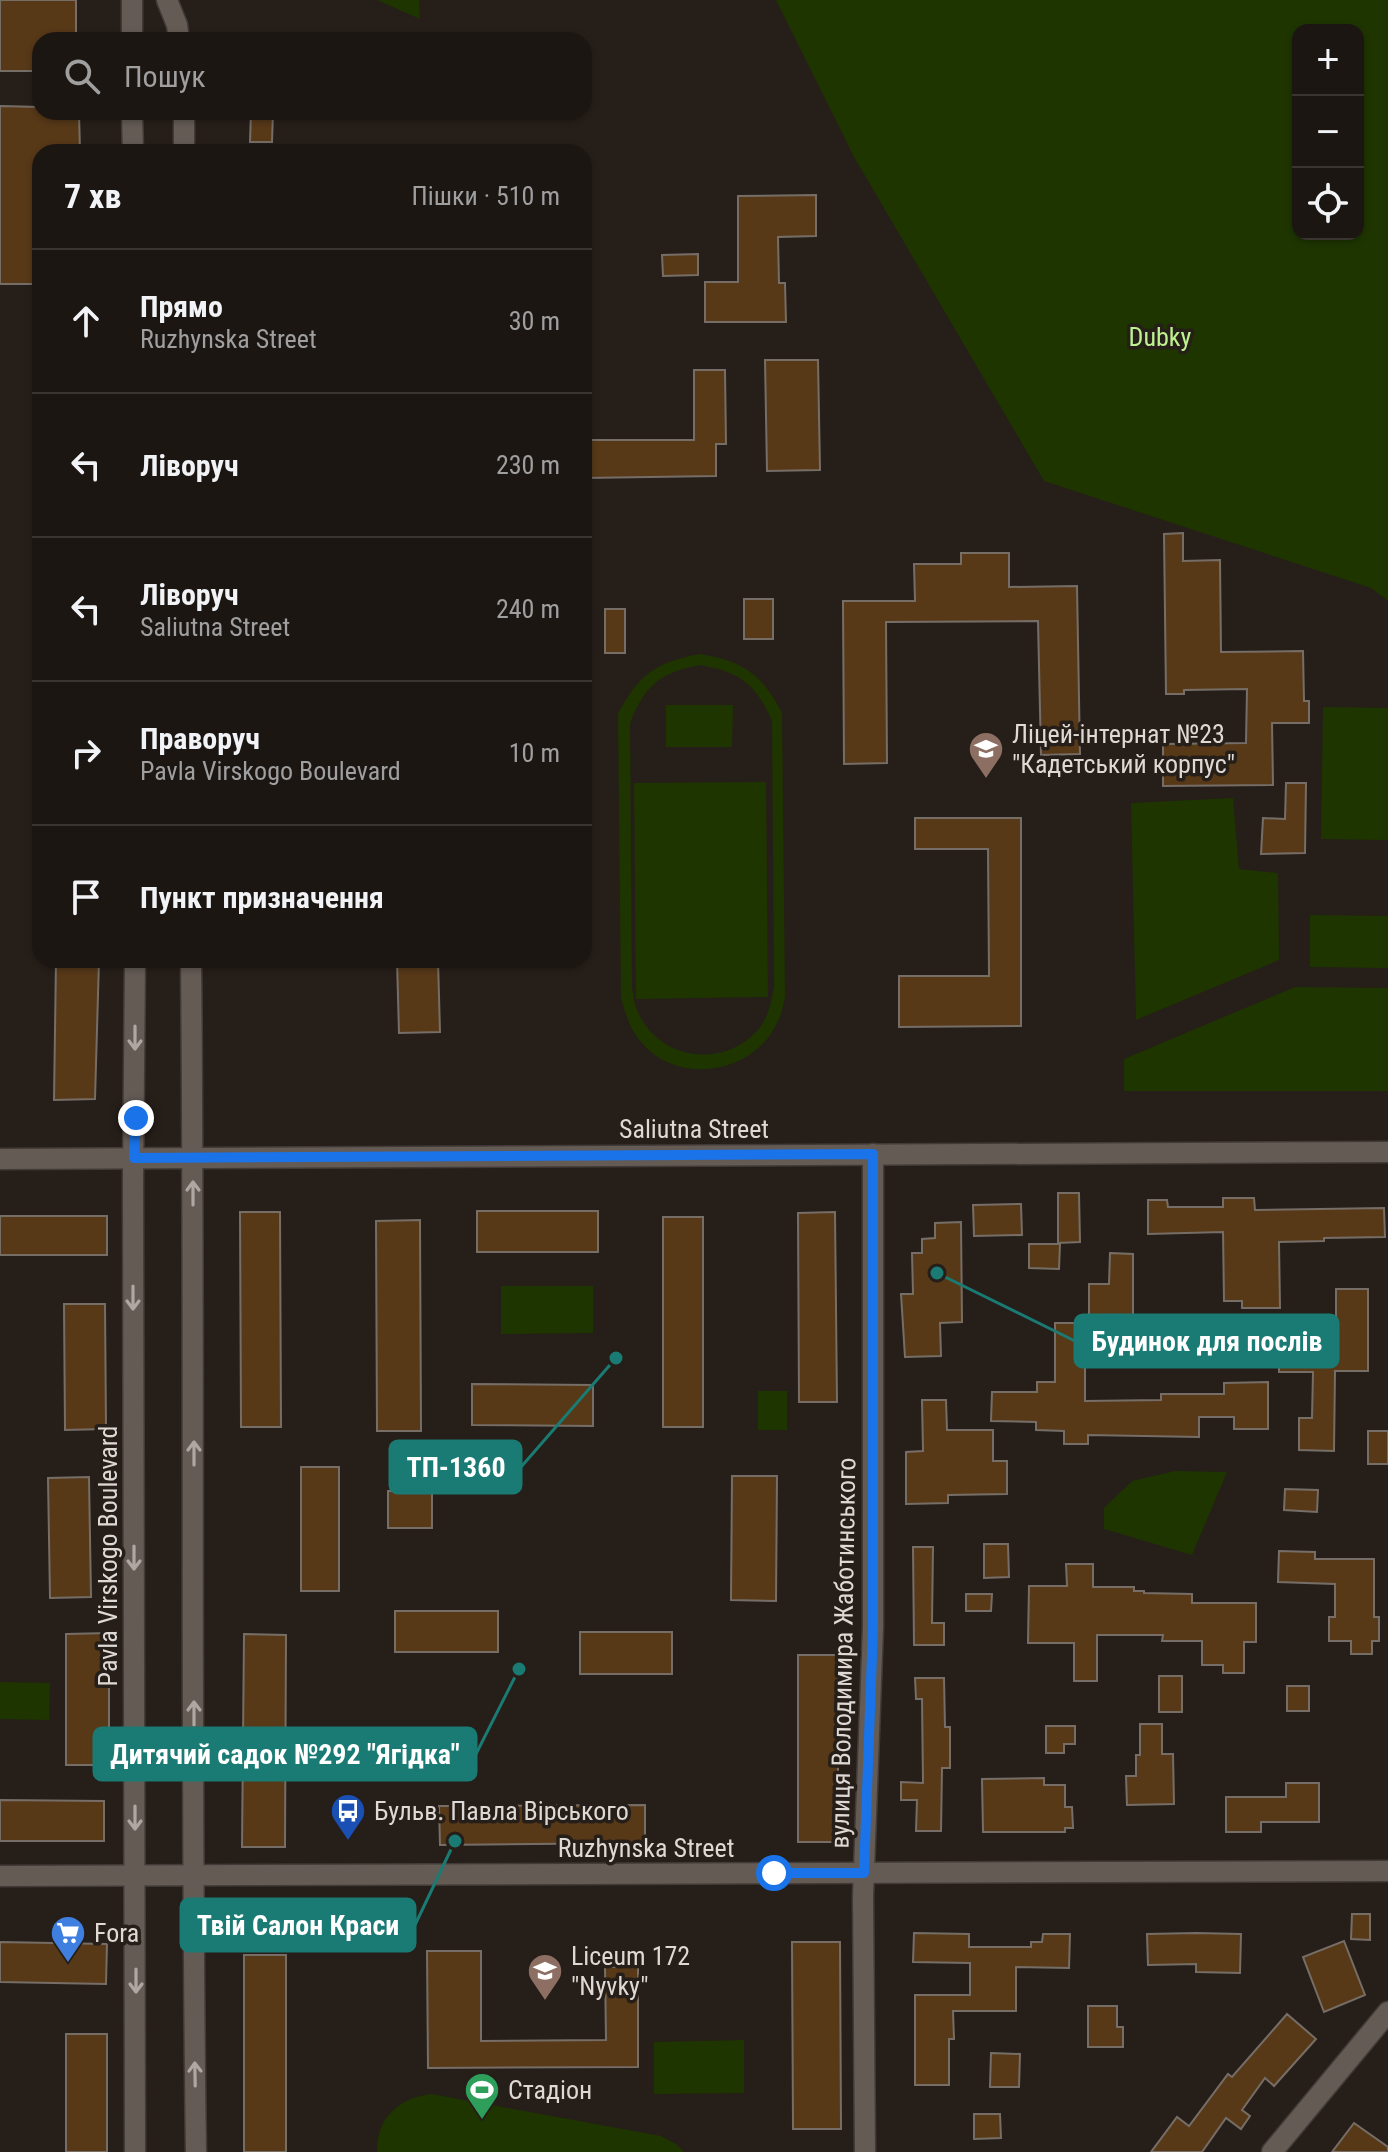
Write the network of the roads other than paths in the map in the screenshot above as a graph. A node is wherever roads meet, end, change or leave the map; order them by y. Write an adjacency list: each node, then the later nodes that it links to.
1 (132, 0): 3 (street)
2 (167, 0): 4 (street)
3 (132, 32)
4 (178, 32)
5 (132, 120): 7 (street)
6 (184, 120): 8 (street)
7 (133, 144)
8 (184, 144)
9 (135, 968): 14 (street, Pavla Virskogo Boulevard, one-way to 14)
10 (191, 968): 13 (street)
11 (1388, 1152): 12 (street, Saliutna Street)
12 (873, 1154): 13 (street, Saliutna Street); 17 (street, вулиця Володимира Жаботинського)
13 (193, 1157): 14 (street, Saliutna Street); 19 (street, one-way to 13)
14 (134, 1158): 15 (street, Saliutna Street); 18 (street, Pavla Virskogo Boulevard, one-way to 18)
15 (0, 1159)
16 (1388, 1871): 17 (street, Ruzhynska Street)
17 (864, 1873): 19 (street, Ruzhynska Street); 24 (street, вулиця Володимира Жаботинського)
18 (136, 1875): 19 (street, Ruzhynska Street); 20 (street, Ruzhynska Street); 22 (street, Pavla Virskogo Boulevard, one-way to 22)
19 (193, 1875): 23 (street, one-way to 19)
20 (0, 1876)
21 (1388, 2012): 25 (street)
22 (135, 2152)
23 (196, 2152)
24 (865, 2152)
25 (1272, 2152)

